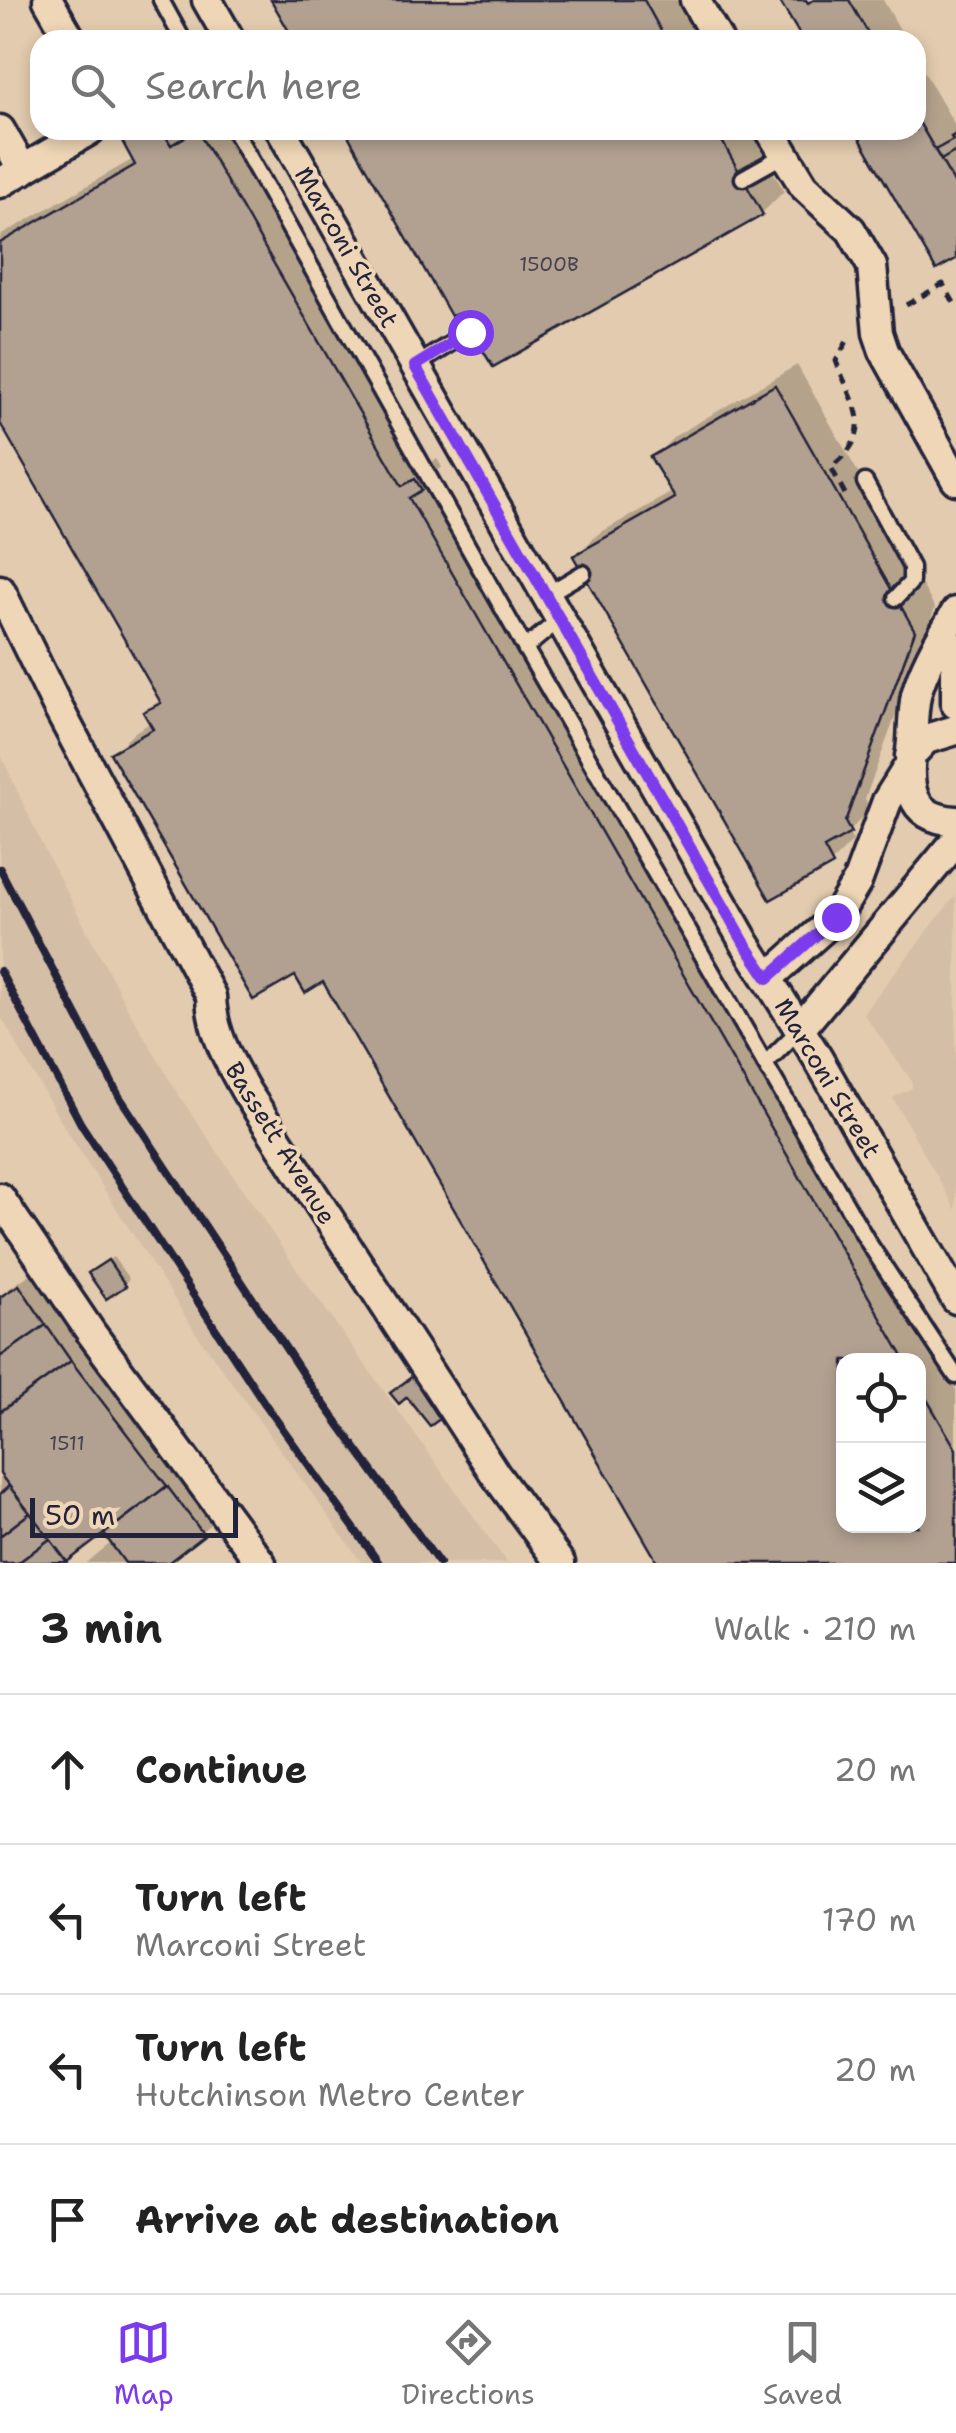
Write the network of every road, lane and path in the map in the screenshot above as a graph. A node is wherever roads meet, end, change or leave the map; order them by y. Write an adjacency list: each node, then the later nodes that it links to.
1 (48, 0): 5 (street)
2 (161, 0): 6 (lane)
3 (208, 0): 7 (street)
4 (695, 0): 8 (street)
5 (64, 30)
6 (178, 30)
7 (224, 30)
8 (712, 30)
9 (0, 130): 15 (street)
10 (73, 140): 15 (street)
11 (240, 140): 30 (lane)
12 (287, 140): 21 (street, Marconi Street)
13 (776, 140): 14 (street)
14 (784, 155): 16 (lane); 23 (street)
15 (12, 177)
16 (743, 178)
17 (906, 305): 18 (path)
18 (956, 306)
19 (470, 332): 21 (lane)
20 (850, 336): 22 (path)
21 (415, 366): 28 (street, Marconi Street)
22 (838, 366)
23 (956, 480)
24 (865, 482): 27 (lane)
25 (583, 572): 28 (lane)
26 (0, 590): 44 (street, Bassett Avenue)
27 (896, 598)
28 (552, 608): 30 (lane); 37 (street, Marconi Street)
29 (956, 612): 34 (street)
30 (526, 648): 39 (lane)
31 (956, 648): 32 (street)
32 (956, 704)
33 (956, 730): 34 (street)
34 (908, 762): 35 (street); 37 (street)
35 (956, 820)
36 (956, 842): 38 (street)
37 (768, 978): 38 (street, Marconi Street)
38 (800, 1028): 39 (lane); 41 (street, Marconi Street)
39 (765, 1064): 42 (lane)
40 (0, 1198): 43 (street)
41 (956, 1299)
42 (956, 1376)
43 (246, 1558)
44 (560, 1563)

